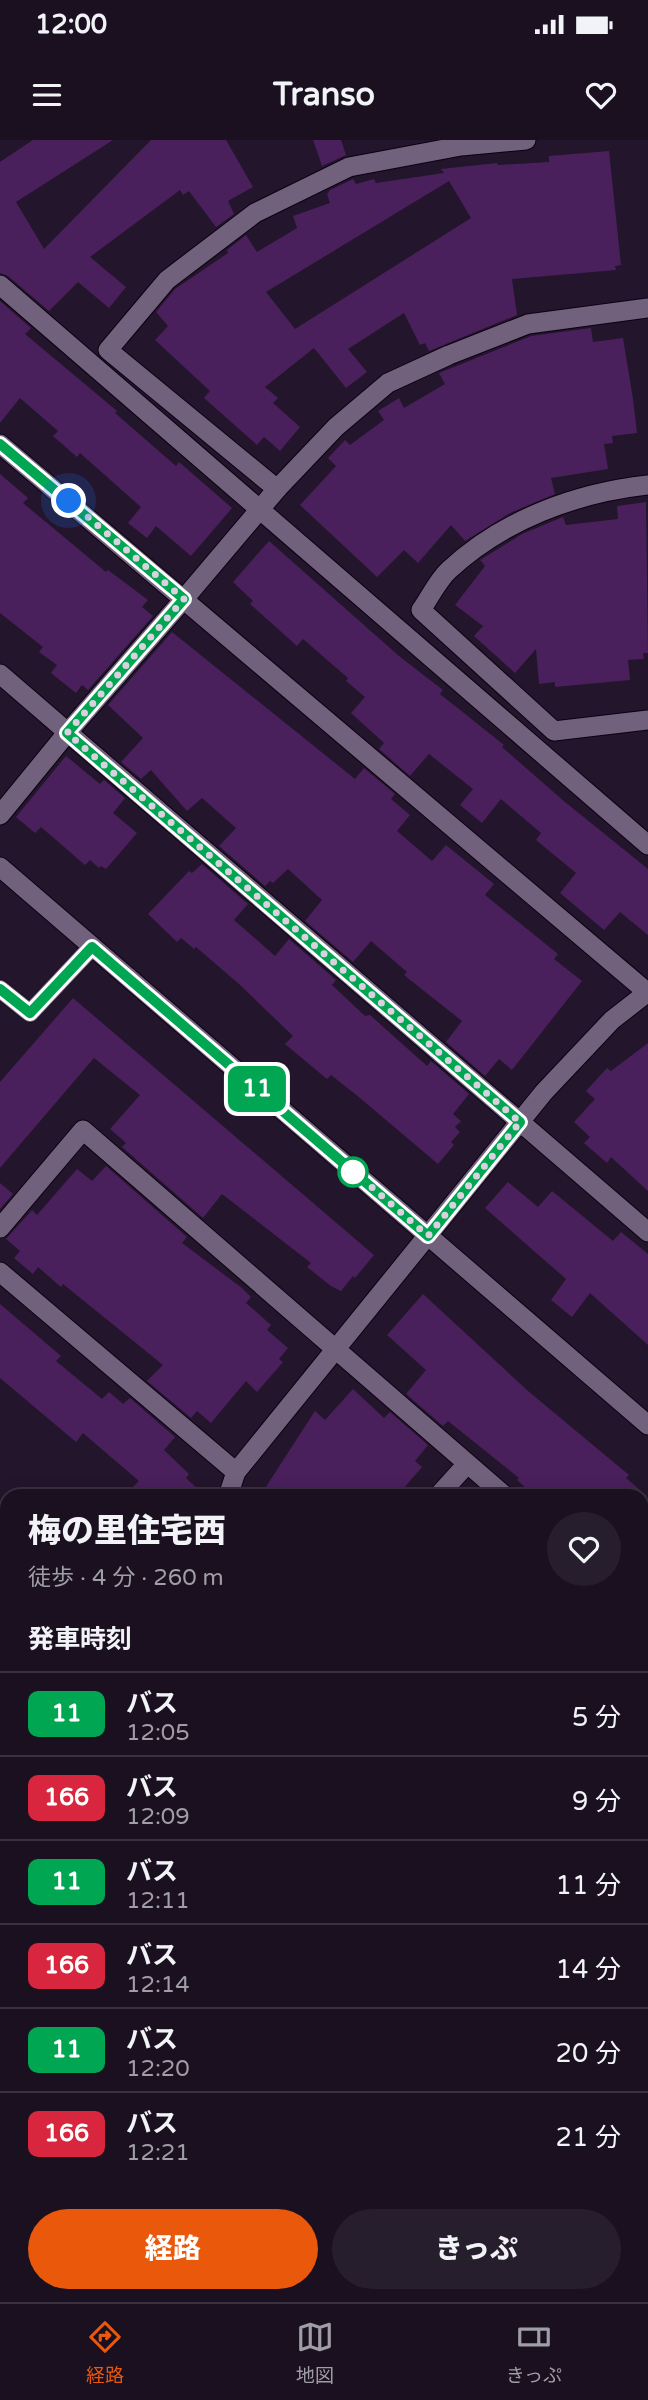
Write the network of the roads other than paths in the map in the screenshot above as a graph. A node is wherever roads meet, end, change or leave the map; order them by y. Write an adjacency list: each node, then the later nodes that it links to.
1 (526, 140): 4 (street)
2 (0, 285): 5 (street)
3 (648, 308): 8 (street)
4 (108, 349): 5 (street); 8 (street)
5 (93, 365): 9 (street)
6 (0, 444): 10 (street)
7 (648, 485): 11 (street)
8 (277, 489): 9 (street)
9 (261, 510): 10 (street); 12 (street)
10 (184, 599): 16 (street); 23 (street)
11 (421, 610): 12 (street); 15 (street)
12 (403, 633): 17 (street)
13 (0, 674): 16 (street)
14 (648, 720): 15 (street)
15 (554, 731): 17 (street)
16 (67, 733): 18 (street); 24 (street)
17 (538, 749): 19 (street)
18 (0, 815)
19 (648, 845)
20 (1, 870): 21 (street)
21 (92, 947): 22 (lane); 27 (street)
22 (0, 989)
23 (648, 992): 24 (street)
24 (520, 1122): 26 (street); 27 (street)
25 (0, 1228): 29 (street)
26 (648, 1232)
27 (428, 1236): 29 (street); 30 (street)
28 (0, 1272): 32 (street)
29 (335, 1350): 31 (street); 32 (street)
30 (648, 1425)
31 (467, 1464): 34 (street); 35 (street)
32 (236, 1472): 33 (street)
33 (230, 1489)
34 (444, 1489)
35 (497, 1489)

